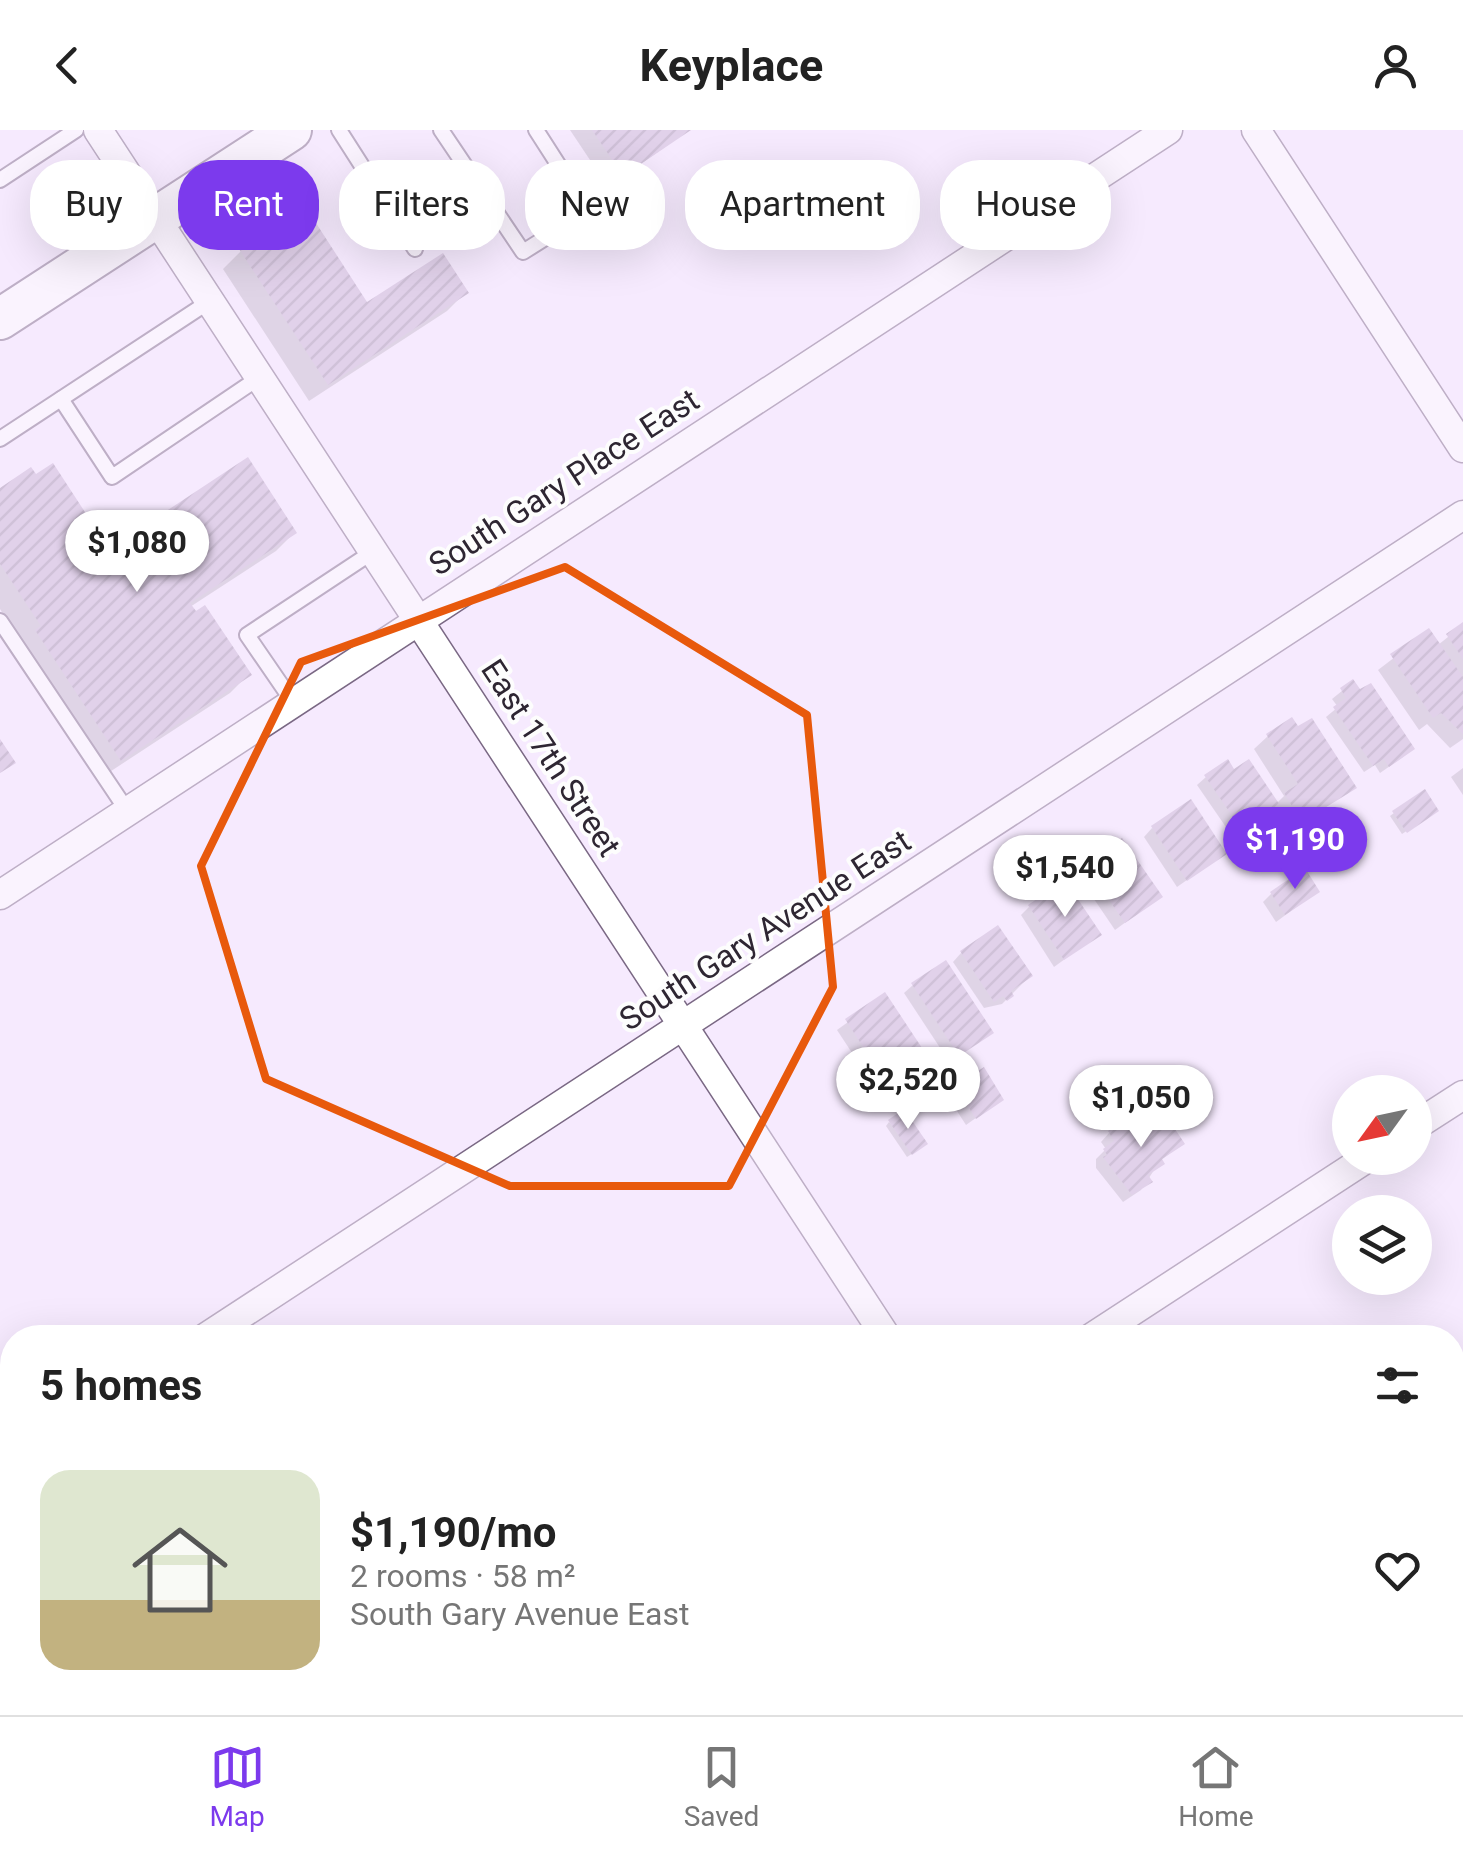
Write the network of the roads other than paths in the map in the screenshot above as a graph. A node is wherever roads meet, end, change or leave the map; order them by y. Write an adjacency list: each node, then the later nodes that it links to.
1 (76, 130): 11 (lane)
2 (98, 130): 9 (street, East 17th Street)
3 (291, 130): 12 (main road)
4 (338, 130): 10 (lane)
5 (441, 130): 6 (lane)
6 (536, 130)
7 (1168, 130): 23 (street, South Gary Place East)
8 (1256, 130): 20 (street)
9 (118, 160)
10 (357, 160)
11 (0, 180)
12 (158, 217)
13 (158, 221): 15 (street, East 17th Street)
14 (105, 250): 16 (main road)
15 (210, 302): 17 (street, East 17th Street); 18 (lane)
16 (1, 315)
17 (260, 377): 18 (lane); 22 (street, East 17th Street)
18 (60, 400): 19 (lane)
19 (0, 439)
20 (1463, 448)
21 (1463, 515): 28 (street, South Gary Avenue East)
22 (374, 551): 23 (street, East 17th Street); 25 (lane)
23 (419, 619): 25 (street, South Gary Place East); 28 (street, East 17th Street)
24 (0, 621): 26 (lane)
25 (293, 702): 26 (street, South Gary Place East)
26 (128, 812): 27 (street, South Gary Place East)
27 (0, 895)
28 (684, 1024): 32 (street, South Gary Avenue East); 33 (street, East 17th Street)
29 (1463, 1095): 30 (street)
30 (1432, 1115)
31 (1341, 1175): 34 (street)
32 (225, 1325)
33 (879, 1325)
34 (1111, 1325)

